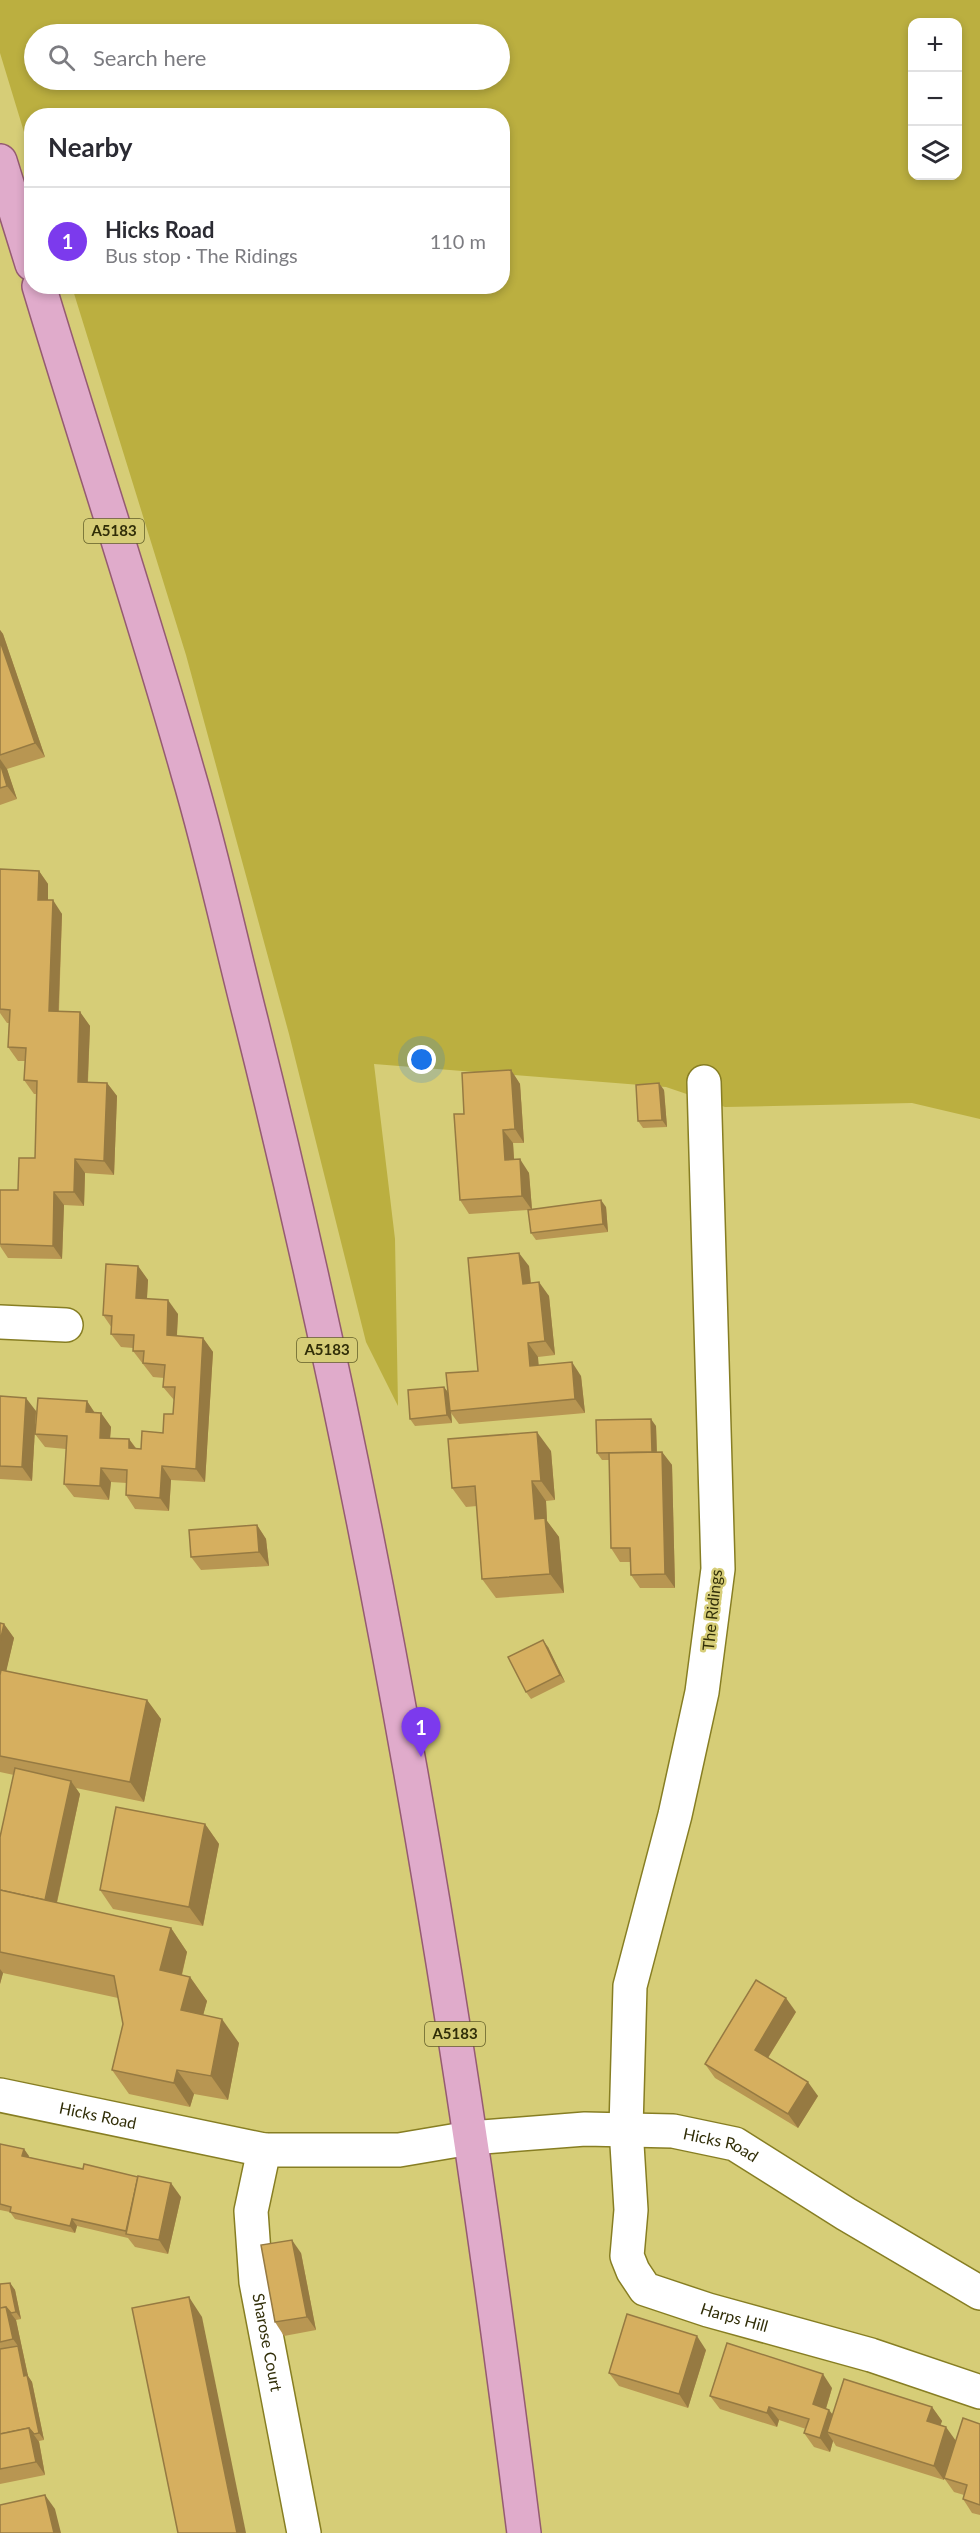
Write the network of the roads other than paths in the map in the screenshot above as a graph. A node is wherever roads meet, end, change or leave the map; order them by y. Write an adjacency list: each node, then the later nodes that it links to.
1 (0, 161): 2 (main road)
2 (24, 238)
3 (41, 294): 9 (main road, A5183)
4 (704, 1082): 8 (street, The Ridings)
5 (0, 1322): 6 (street)
6 (66, 1325)
7 (0, 2095): 10 (street, Hicks Road)
8 (626, 2128): 9 (street, Hicks Road); 11 (street, Hicks Road); 12 (street, Harps Hill)
9 (470, 2138): 10 (street, Hicks Road); 14 (main road, A5183)
10 (264, 2150): 13 (street, Sharose Court)
11 (980, 2293)
12 (980, 2392)
13 (304, 2533)
14 (524, 2533)

